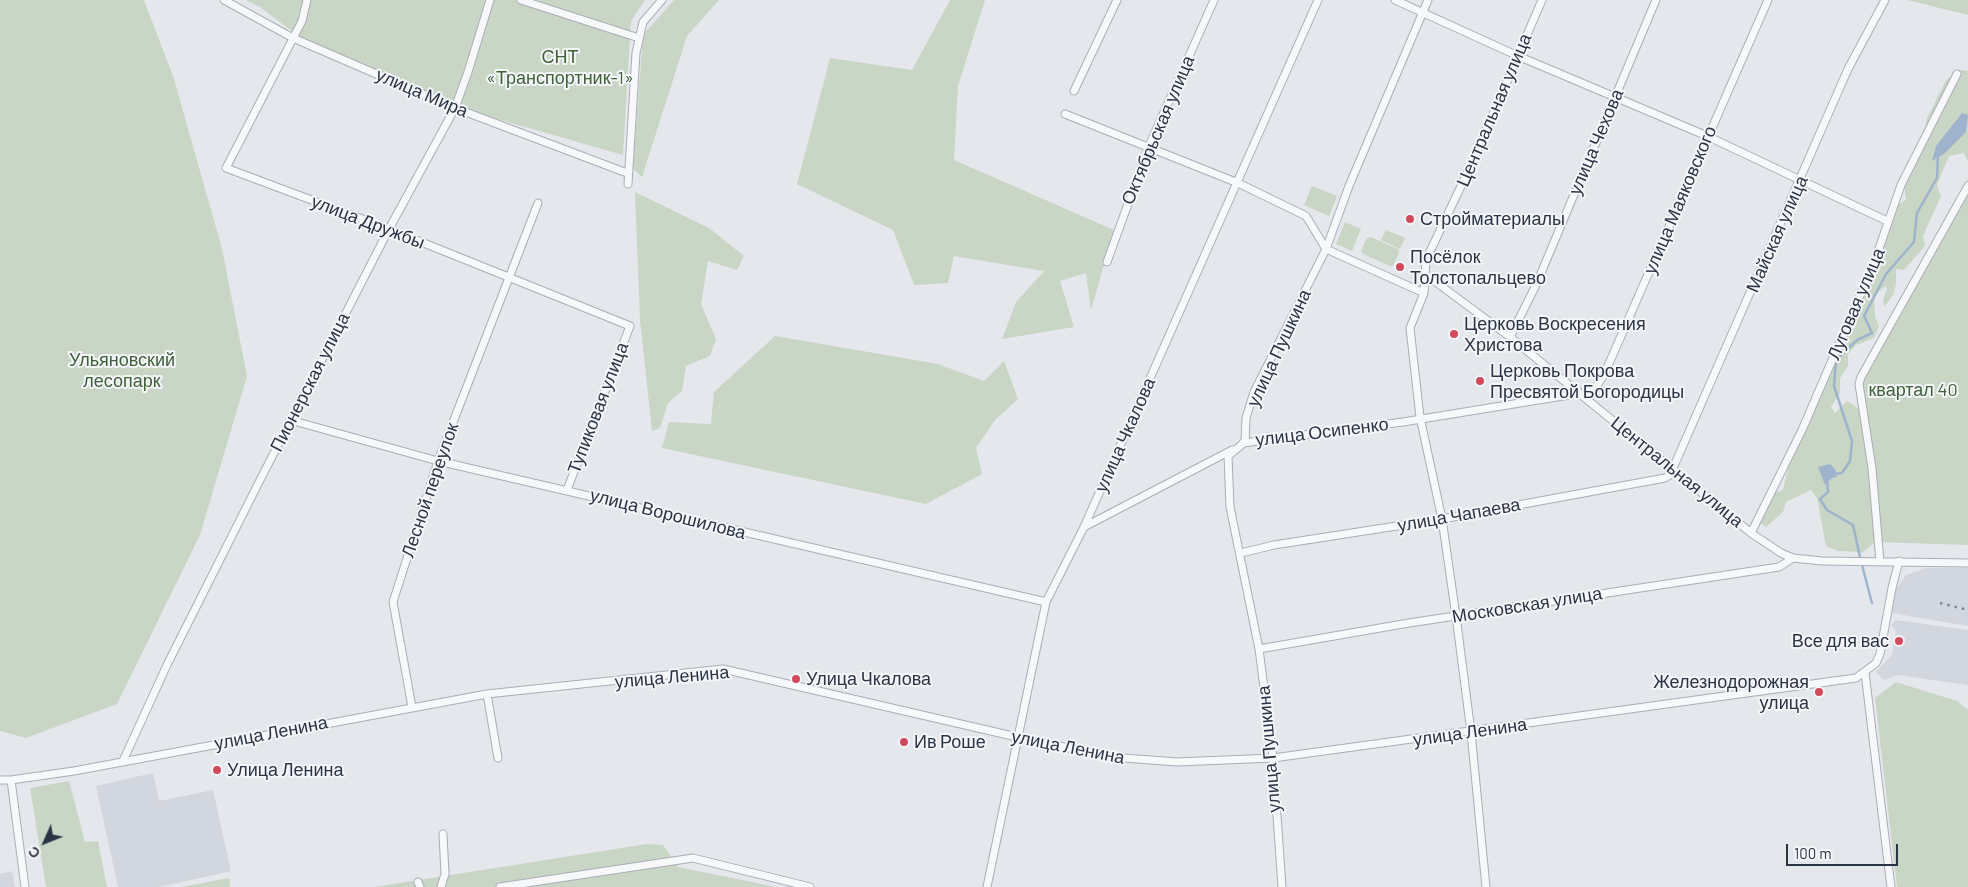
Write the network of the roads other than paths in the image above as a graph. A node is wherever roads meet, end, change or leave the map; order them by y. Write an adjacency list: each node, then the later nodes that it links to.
1 (224, 0): 16 (street, улица Мира)
2 (307, 0): 16 (street)
3 (490, 0): 22 (street, Пионерская улица)
4 (521, 0): 17 (street)
5 (662, 0): 17 (street)
6 (1117, 0): 20 (street)
7 (1214, 0): 25 (street, Октябрьская улица)
8 (1318, 0): 28 (street, улица Чкалова)
9 (1395, 0): 15 (street)
10 (1428, 0): 15 (street, улица Пушкина)
11 (1542, 0): 18 (street, Центральная улица)
12 (1656, 0): 21 (street, улица Чехова)
13 (1768, 0): 24 (street, улица Маяковского)
14 (1885, 0): 27 (street, Майская улица)
15 (1422, 12): 18 (street); 34 (street, улица Пушкина)
16 (293, 38): 22 (street, улица Мира); 33 (street, улица Дружбы)
17 (639, 38): 26 (street)
18 (1518, 56): 21 (street); 36 (street, Центральная улица)
19 (1956, 74): 32 (street, Луговая улица)
20 (1074, 92)
21 (1615, 96): 24 (street); 40 (street, улица Чехова)
22 (454, 108): 26 (street, улица Мира); 33 (street, Пионерская улица)
23 (1065, 114): 25 (street)
24 (1707, 136): 27 (street); 42 (street, улица Маяковского)
25 (1149, 146): 28 (street); 35 (street, Октябрьская улица)
26 (627, 173): 29 (street)
27 (1801, 180): 32 (street); 47 (street, Майская улица)
28 (1238, 183): 34 (street); 50 (street, улица Чкалова)
29 (628, 184)
30 (1968, 186): 54 (street)
31 (538, 203): 37 (street, Лесной переулок)
32 (1887, 221): 51 (street, Луговая улица)
33 (389, 229): 37 (street, улица Дружбы); 44 (street, Пионерская улица)
34 (1326, 249): 38 (street); 45 (street, улица Пушкина)
35 (1106, 262)
36 (1425, 274): 38 (street, Центральная улица); 40 (street, Центральная улица)
37 (508, 279): 39 (street, улица Дружбы); 46 (street, Лесной переулок)
38 (1424, 293): 43 (street, Центральная улица)
39 (630, 326): 48 (street, Тупиковая улица)
40 (1510, 337): 41 (street, Центральная улица)
41 (1578, 391): 42 (street, Центральная улица); 43 (street, улица Осипенко)
42 (1588, 398): 47 (street, Центральная улица)
43 (1420, 417): 45 (street, улица Осипенко); 49 (street, Центральная улица)
44 (290, 420): 46 (street, улица Ворошилова); 67 (street, Пионерская улица)
45 (1246, 442): 50 (street, улица Осипенко); 52 (street, улица Пушкина)
46 (438, 461): 48 (street, улица Ворошилова); 62 (street, Лесной переулок)
47 (1674, 469): 49 (street, улица Чапаева); 51 (street, Центральная улица)
48 (567, 490): 57 (street, улица Ворошилова)
49 (1442, 519): 52 (street, улица Чапаева); 58 (street, Центральная улица)
50 (1084, 527): 57 (street, улица Чкалова)
51 (1751, 533): 53 (street, Центральная улица)
52 (1241, 553): 59 (street, улица Пушкина)
53 (1793, 558): 54 (street, Центральная улица); 58 (street, Московская улица)
54 (1880, 562): 55 (street, Центральная улица)
55 (1899, 562): 56 (street, Центральная улица); 60 (street)
56 (1968, 563)
57 (1046, 602): 64 (street, улица Чкалова)
58 (1456, 616): 59 (street, Московская улица); 63 (street, Центральная улица)
59 (1259, 649): 66 (street, улица Пушкина)
60 (1865, 673): 63 (street, улица Ленина); 78 (street)
61 (487, 694): 62 (street, улица Ленина); 64 (street, улица Ленина); 65 (street)
62 (412, 707): 67 (street, улица Ленина)
63 (1471, 732): 66 (street, улица Ленина); 77 (street, Центральная улица)
64 (1016, 737): 66 (street, улица Ленина); 75 (street, улица Чкалова)
65 (498, 758)
66 (1273, 758): 76 (street, улица Пушкина)
67 (123, 761): 69 (street, улица Ленина)
68 (0, 780): 69 (street, улица Ленина)
69 (11, 780): 71 (street)
70 (443, 834): 72 (street)
71 (25, 887)
72 (441, 887)
73 (500, 887): 74 (street)
74 (810, 887)
75 (987, 887)
76 (1282, 887)
77 (1486, 887)
78 (1891, 887)

